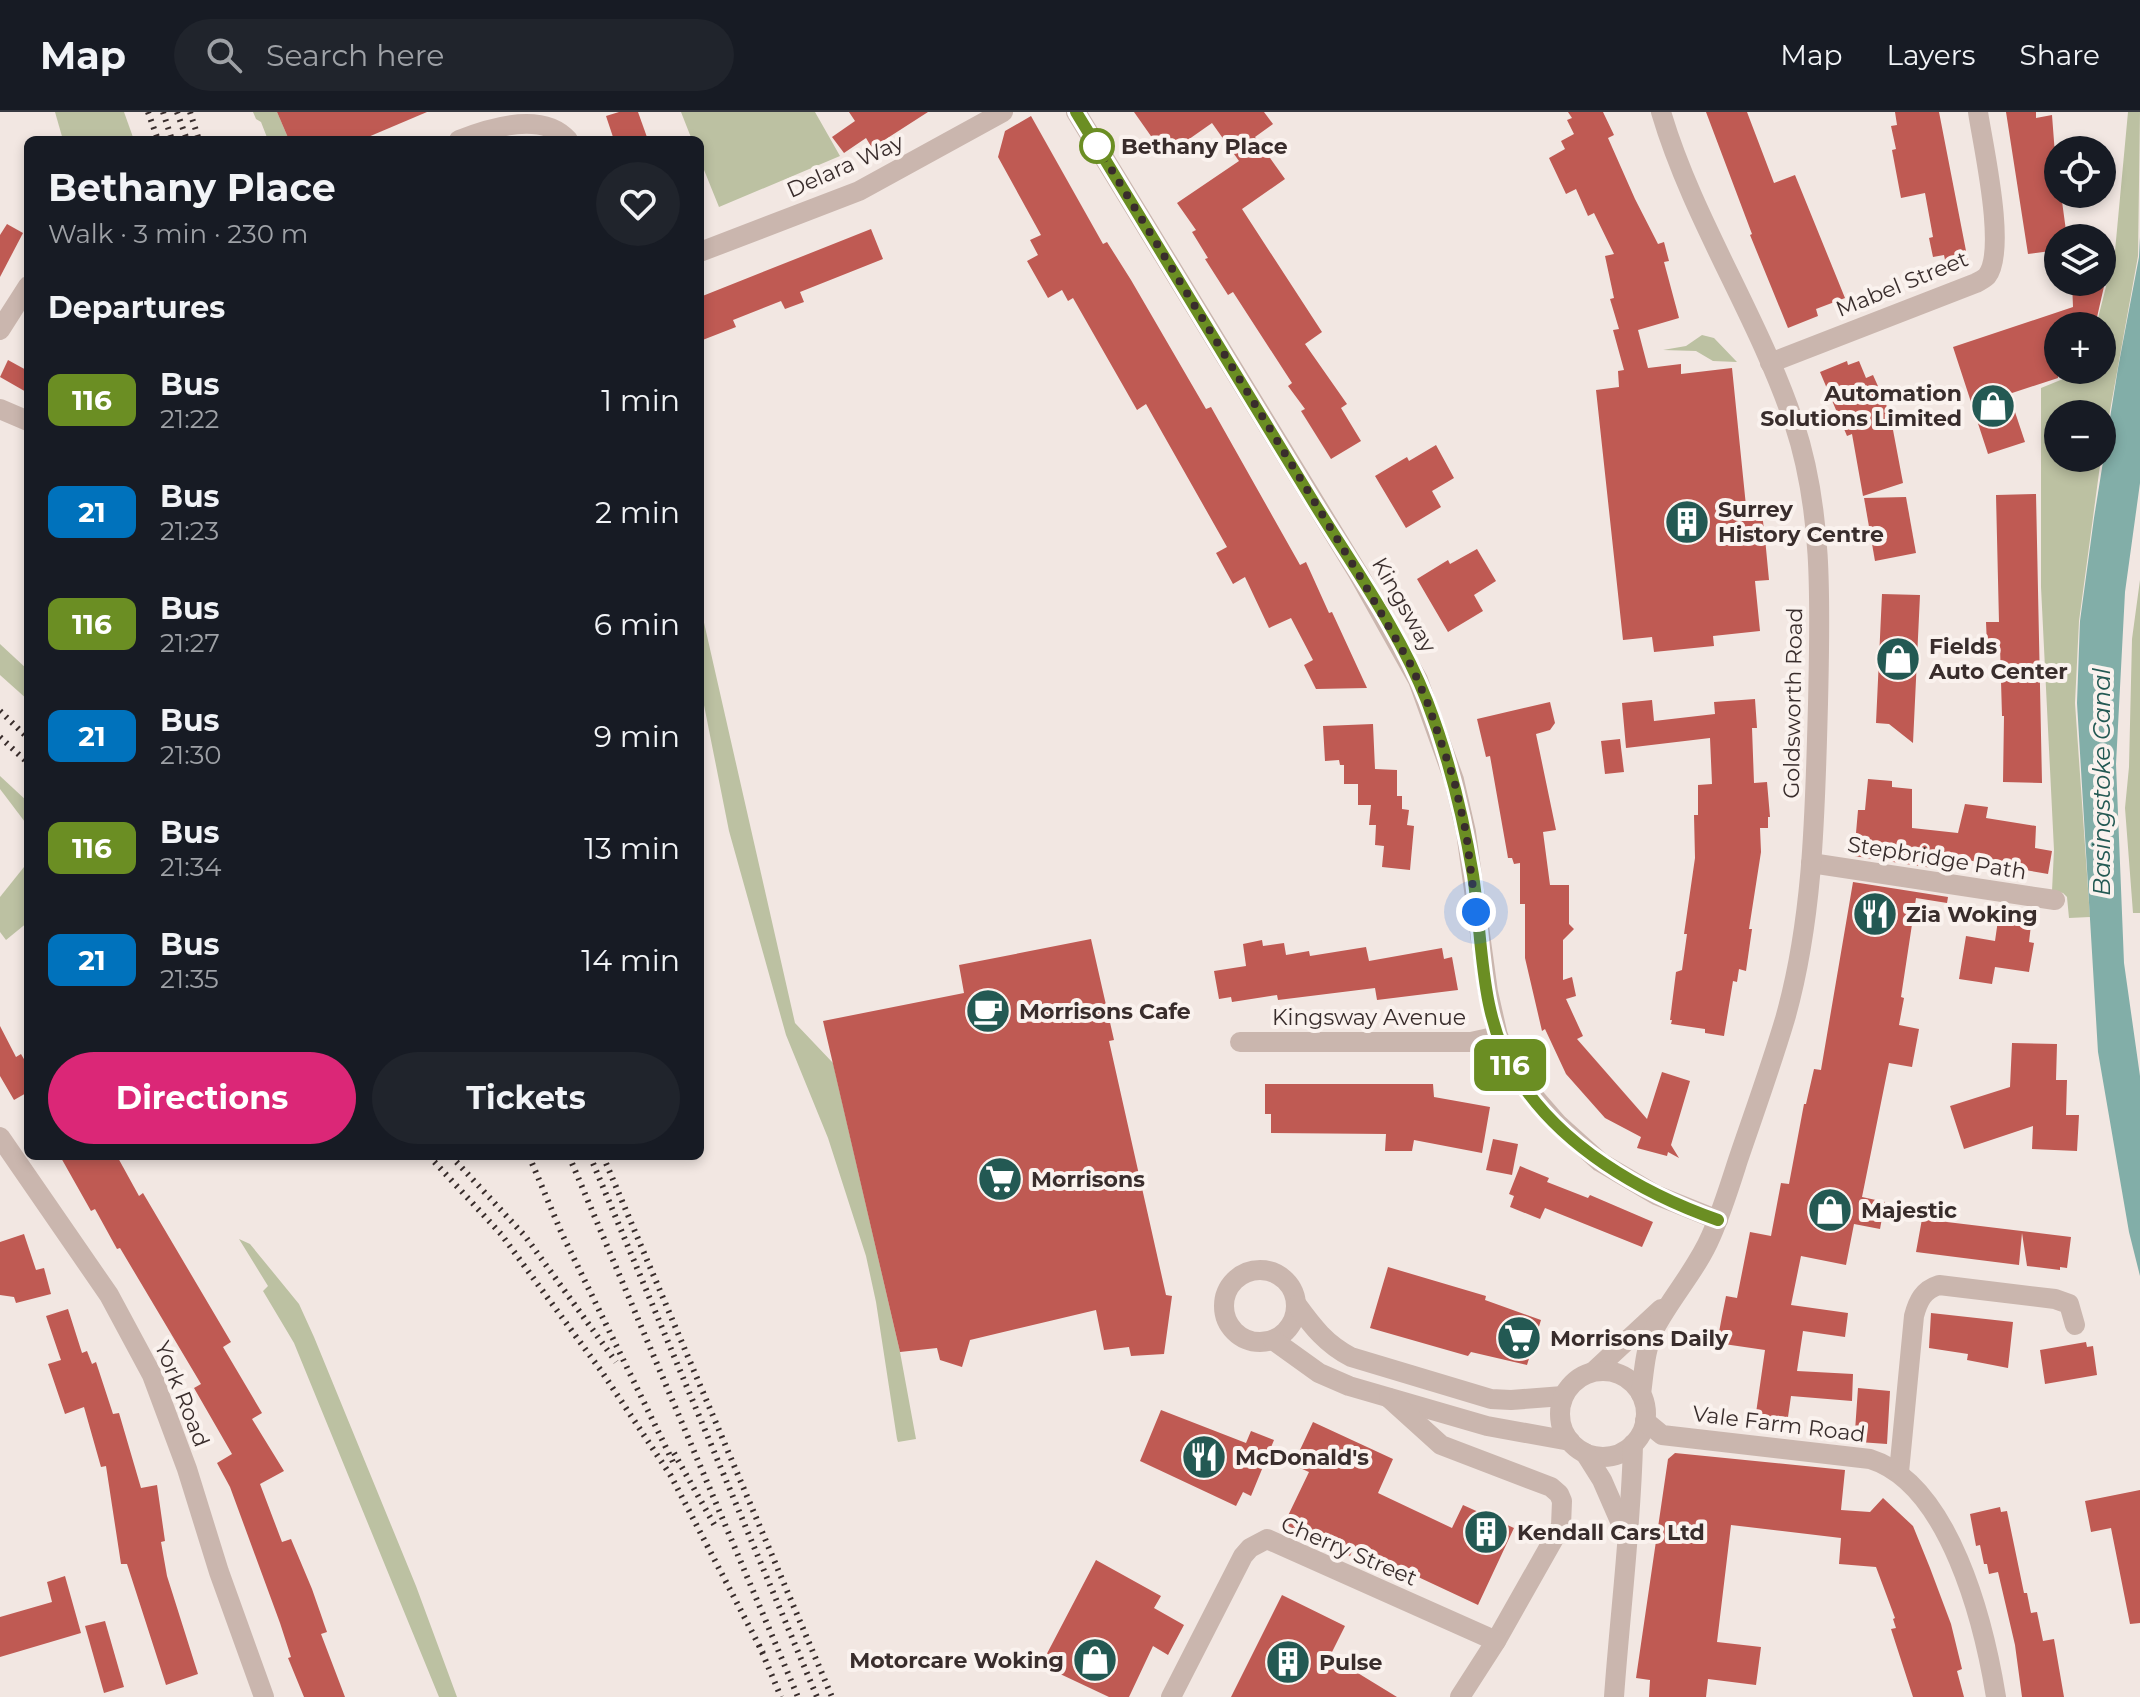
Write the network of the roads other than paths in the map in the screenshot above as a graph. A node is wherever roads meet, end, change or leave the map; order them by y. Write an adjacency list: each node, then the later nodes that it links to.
1 (1003, 112): 7 (street, Delara Way)
2 (1076, 112): 15 (street, Kingsway)
3 (1661, 112): 10 (street, Goldsworth Road)
4 (1978, 112): 10 (street, Mabel Street)
5 (566, 126): 6 (street)
6 (470, 136)
7 (704, 250)
8 (24, 292): 9 (street)
9 (0, 330)
10 (1770, 363): 13 (street, Goldsworth Road)
11 (0, 409): 12 (street)
12 (24, 419)
13 (1811, 863): 14 (street, Stepbridge Path); 18 (street, Goldsworth Road)
14 (2055, 900)
15 (1498, 1036): 16 (street, Kingsway Avenue); 18 (street, Kingsway)
16 (1240, 1042)
17 (0, 1137): 33 (street, York Road)
18 (1718, 1220): 19 (street, Goldsworth Road)
19 (1673, 1298): 23 (street, Goldsworth Road); 24 (street, Goldsworth Road)
20 (1297, 1305): 22 (street); 22 (street); 25 (street)
21 (2075, 1325): 30 (street)
22 (1273, 1340): 26 (street)
23 (1594, 1371): 24 (street); 25 (street)
24 (1641, 1394): 27 (street)
25 (1563, 1396): 29 (street)
26 (1389, 1398): 29 (street); 32 (street)
27 (1645, 1421): 28 (street); 30 (street, Vale Farm Road)
28 (1633, 1444): 29 (street); 31 (street)
29 (1577, 1447): 31 (street)
30 (1899, 1472): 37 (street, Vale Farm Road)
31 (1627, 1538): 36 (street)
32 (1496, 1641): 34 (street, Cherry Street); 35 (street)
33 (264, 1697)
34 (1171, 1697)
35 (1460, 1697)
36 (1614, 1697)
37 (1996, 1697)

